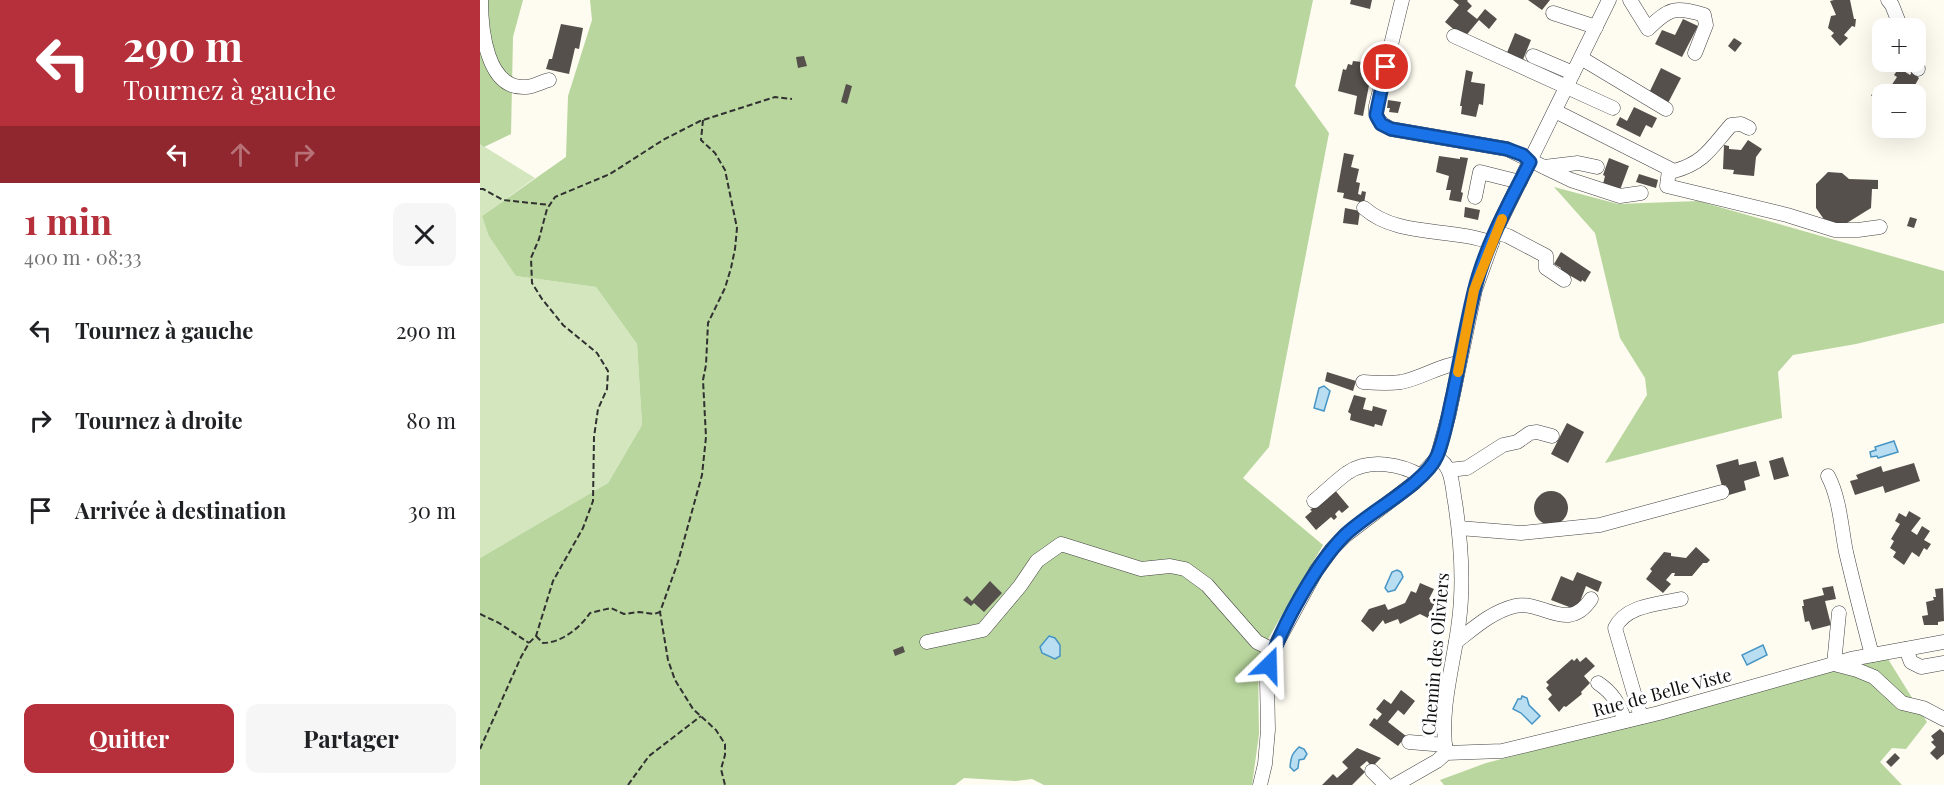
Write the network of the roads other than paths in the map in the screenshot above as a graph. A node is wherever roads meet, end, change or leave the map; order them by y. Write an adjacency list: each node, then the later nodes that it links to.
1 (481, 0): 14 (street)
2 (1402, 0): 20 (street)
3 (1609, 0): 8 (street)
4 (1630, 0): 10 (street)
5 (1888, 0): 7 (street)
6 (1552, 13): 8 (street)
7 (1897, 18)
8 (1596, 27): 12 (street)
9 (1454, 36): 15 (street)
10 (1695, 53)
11 (1533, 56): 13 (street)
12 (1581, 58): 13 (street); 17 (street)
13 (1574, 73): 15 (street)
14 (549, 80)
15 (1567, 87): 16 (street); 18 (street)
16 (1613, 108)
17 (1666, 109)
18 (1555, 111): 20 (street); 23 (street)
19 (1749, 128): 23 (street)
20 (1530, 162): 21 (street); 24 (street)
21 (1544, 167): 22 (street); 25 (street)
22 (1597, 167)
23 (1669, 170): 28 (street)
24 (1520, 182): 26 (street); 29 (street)
25 (1641, 193)
26 (1474, 197)
27 (1364, 208): 29 (street)
28 (1880, 227)
29 (1494, 237): 30 (street); 31 (street)
30 (1564, 280)
31 (1459, 363): 32 (street); 34 (street)
32 (1363, 382)
33 (1552, 436): 35 (street)
34 (1437, 458): 35 (street); 36 (street)
35 (1449, 470): 40 (street, Chemin des Oliviers)
36 (1421, 476): 39 (street); 50 (street)
37 (1828, 476): 51 (street)
38 (1722, 492): 40 (street)
39 (1314, 501)
40 (1459, 528): 41 (street, Chemin des Oliviers)
41 (1460, 592): 45 (street); 47 (street, Chemin des Oliviers)
42 (1591, 599): 45 (street)
43 (1681, 599): 55 (street)
44 (1839, 613): 53 (street)
45 (1490, 616): 47 (street)
46 (927, 642): 50 (street)
47 (1456, 642): 59 (street, Chemin des Oliviers)
48 (1944, 642): 49 (street, Rue de Belle Viste)
49 (1906, 649): 51 (street, Rue de Belle Viste); 52 (street)
50 (1274, 650): 61 (street)
51 (1872, 655): 53 (street, Rue de Belle Viste)
52 (1944, 663)
53 (1834, 664): 55 (street, Rue de Belle Viste); 56 (street)
54 (1598, 683): 57 (street)
55 (1641, 717): 57 (street, Rue de Belle Viste)
56 (1944, 719)
57 (1625, 721): 59 (street, Rue de Belle Viste)
58 (1409, 742): 59 (street, Rue de Belle Viste)
59 (1446, 749): 63 (street)
60 (1372, 771): 62 (street)
61 (1260, 785)
62 (1386, 785)
63 (1395, 785)

